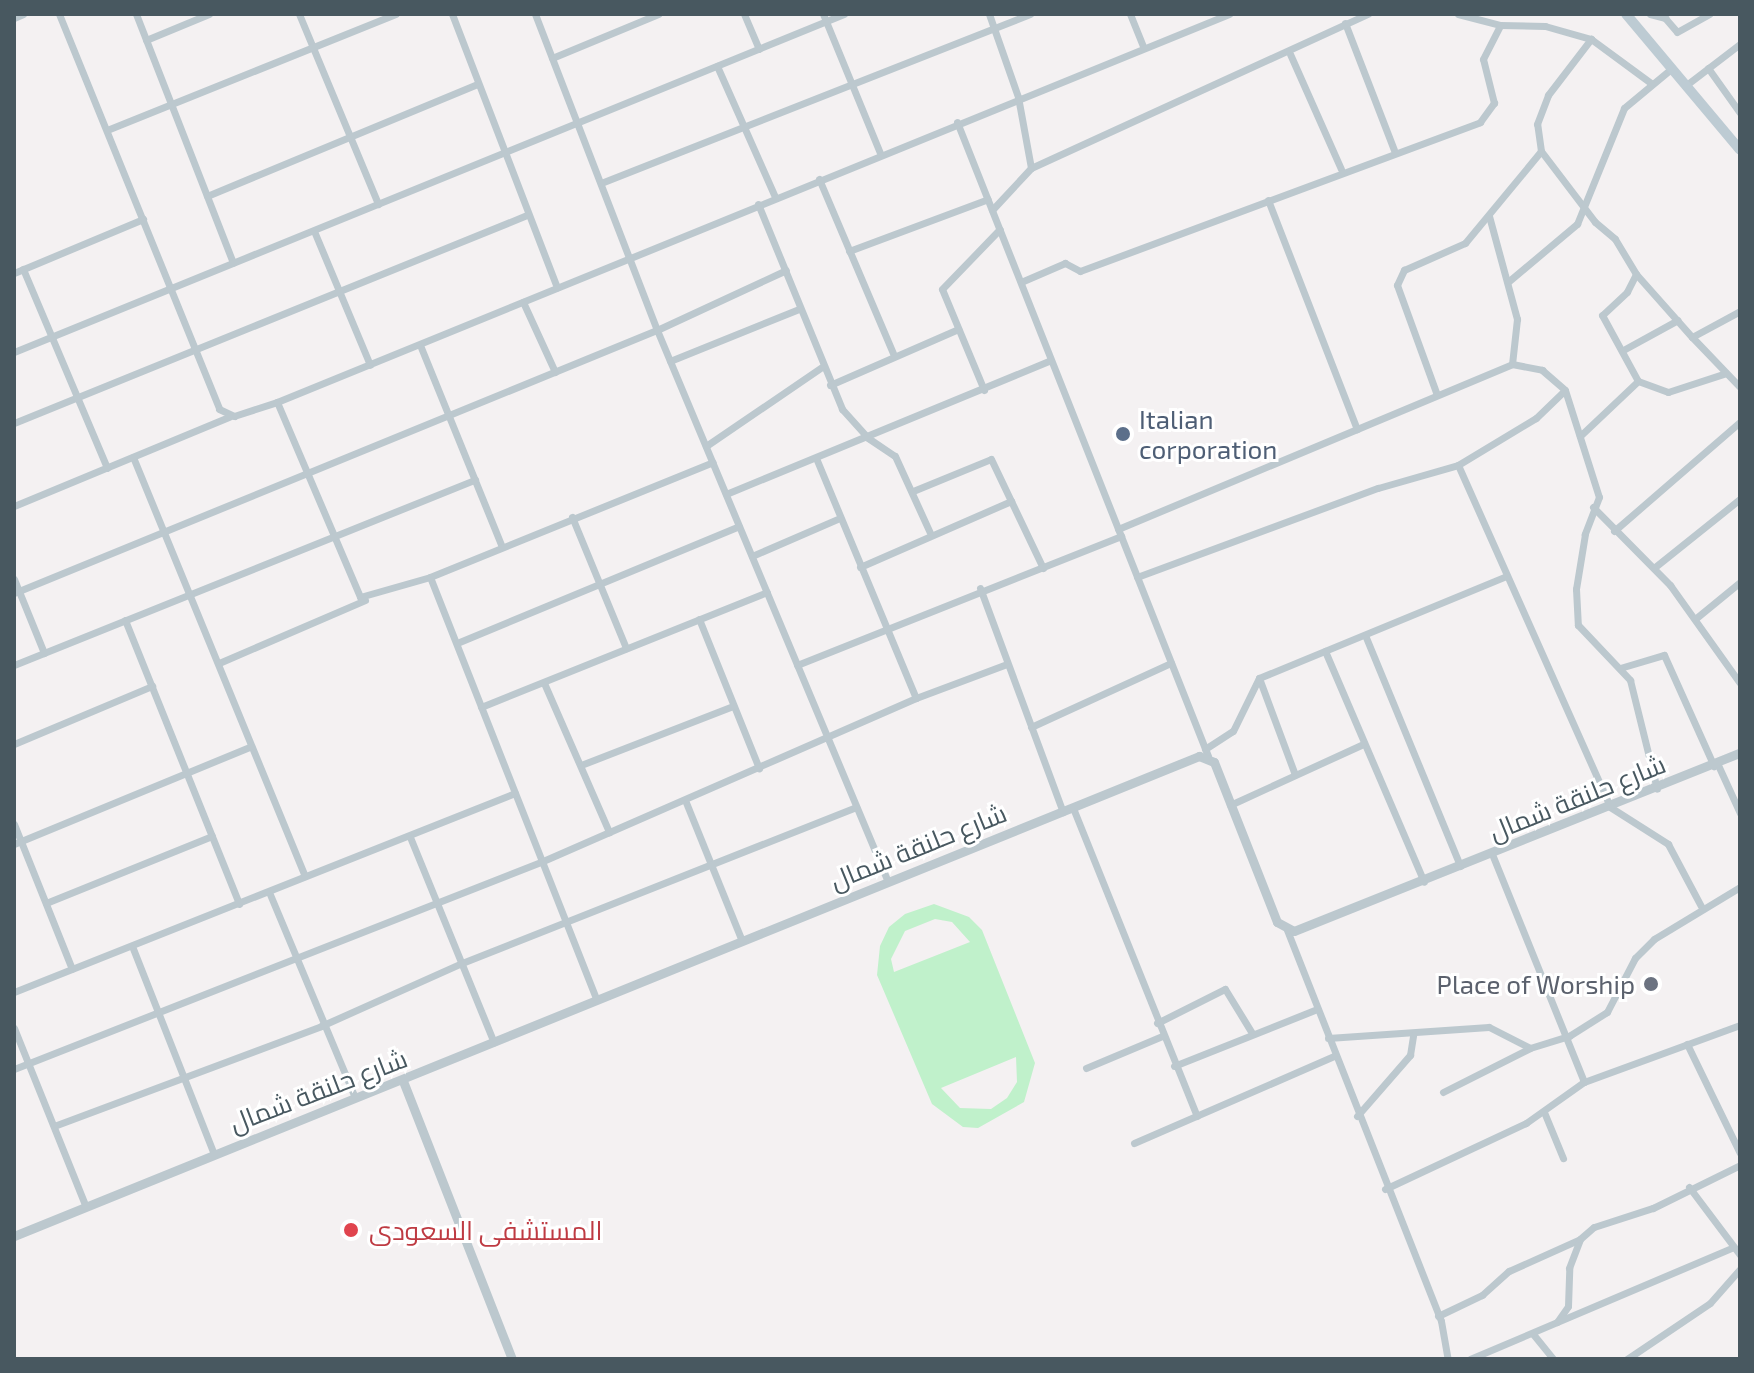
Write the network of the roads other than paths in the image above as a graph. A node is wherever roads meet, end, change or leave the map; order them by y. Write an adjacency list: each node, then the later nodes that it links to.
1 (23, 14): 21 (street)
2 (59, 14): 47 (street)
3 (136, 14): 27 (street)
4 (209, 14): 27 (street)
5 (299, 14): 30 (street)
6 (396, 14): 30 (street)
7 (452, 14): 38 (street)
8 (535, 14): 33 (street)
9 (658, 14): 33 (street)
10 (744, 14): 31 (street)
11 (844, 14): 22 (street)
12 (989, 14): 25 (street)
13 (1030, 14): 25 (street)
14 (1130, 14): 29 (street)
15 (1229, 14): 29 (street)
16 (1368, 14): 23 (street)
17 (1458, 14): 24 (street)
18 (1650, 14): 19 (street)
19 (1709, 14)
20 (1630, 15): 36 (main road)
21 (14, 18)
22 (825, 18): 31 (street); 39 (street)
23 (1345, 23): 32 (street); 49 (street)
24 (1500, 25): 26 (street); 49 (street)
25 (994, 26): 39 (street); 41 (street)
26 (1591, 39): 37 (street); 51 (street)
27 (146, 40): 42 (street)
28 (1740, 44): 35 (street)
29 (1143, 46): 41 (street)
30 (312, 48): 42 (street); 48 (street)
31 (759, 49): 34 (street)
32 (1290, 54): 54 (street); 55 (street)
33 (552, 58): 45 (street)
34 (717, 66): 45 (street); 46 (street)
35 (1708, 68): 40 (street); 43 (street)
36 (1671, 69): 37 (street); 40 (main road)
37 (1651, 83): 64 (street)
38 (477, 84): 48 (street); 52 (street)
39 (852, 84): 46 (street); 53 (street)
40 (1685, 86): 50 (main road)
41 (1018, 97): 44 (street); 54 (street)
42 (171, 104): 47 (street); 58 (street)
43 (1740, 113)
44 (957, 122): 53 (street); 60 (street)
45 (578, 124): 52 (street); 57 (street)
46 (744, 128): 57 (street); 59 (street)
47 (107, 130): 68 (street)
48 (350, 137): 58 (street); 62 (street)
49 (1394, 150): 55 (street)
50 (1740, 150)
51 (1541, 151): 64 (street); 67 (street)
52 (502, 153): 62 (street); 66 (street)
53 (880, 153): 56 (street)
54 (1031, 168): 65 (street)
55 (1341, 169): 61 (street)
56 (819, 179): 59 (street); 71 (street)
57 (601, 183): 72 (street)
58 (207, 196): 73 (street)
59 (775, 197): 63 (street)
60 (988, 199): 65 (street); 71 (street)
61 (1268, 200): 79 (street); 115 (street)
62 (378, 204): 70 (street)
63 (758, 204): 72 (street); 75 (street)
64 (1583, 205): 77 (street); 78 (street)
65 (992, 210): 69 (street)
66 (527, 215): 81 (street); 82 (street)
67 (1489, 216): 78 (street); 108 (street)
68 (143, 219): 74 (street); 80 (street)
69 (1000, 229): 79 (street); 87 (street)
70 (314, 231): 73 (street); 82 (street)
71 (849, 251): 95 (street)
72 (631, 258): 81 (street); 88 (street)
73 (233, 263): 80 (street)
74 (23, 269): 76 (street); 89 (street)
75 (786, 270): 84 (street); 88 (street)
76 (14, 273)
77 (1636, 274): 86 (street); 93 (street)
78 (1509, 281): 98 (street)
79 (1021, 282): 97 (street)
80 (171, 288): 89 (street); 92 (street)
81 (557, 288): 83 (street)
82 (339, 292): 92 (street); 99 (street)
83 (523, 302): 91 (street); 101 (street)
84 (799, 309): 96 (street); 100 (street)
85 (1740, 311): 90 (street)
86 (1678, 320): 90 (street); 93 (street)
87 (958, 329): 95 (street); 106 (street)
88 (657, 330): 96 (street); 101 (street)
89 (52, 336): 94 (street); 109 (street)
90 (1692, 337): 102 (street)
91 (420, 345): 99 (street); 111 (street)
92 (196, 349): 109 (street); 112 (street)
93 (1625, 349): 103 (street)
94 (14, 352)
95 (894, 356): 104 (street)
96 (670, 361): 118 (street)
97 (1049, 361): 106 (street); 137 (street)
98 (1512, 364): 107 (street); 108 (street)
99 (370, 365): 110 (street)
100 (822, 367): 104 (street); 118 (street)
101 (555, 372): 111 (street)
102 (1726, 373): 103 (street); 105 (street)
103 (1638, 381): 116 (street)
104 (830, 385): 117 (street)
105 (1740, 387)
106 (984, 390): 117 (street)
107 (1565, 390): 116 (street); 122 (street)
108 (1437, 395): 115 (street)
109 (77, 398): 114 (street); 123 (street)
110 (277, 402): 112 (street); 124 (street)
111 (449, 415): 124 (street); 125 (street)
112 (229, 417): 119 (street)
113 (1740, 422): 135 (street)
114 (14, 423)
115 (1357, 429): 137 (street)
116 (1580, 436): 131 (street)
117 (868, 438): 120 (street); 126 (street)
118 (706, 446): 121 (street)
119 (133, 457): 123 (street); 136 (street)
120 (816, 458): 127 (street); 133 (street)
121 (713, 462): 127 (street); 132 (street)
122 (1458, 465): 145 (street); 147 (street)
123 (107, 468): 130 (street)
124 (308, 472): 136 (street); 139 (street)
125 (475, 480): 139 (street); 140 (street)
126 (913, 491): 129 (street); 138 (street)
127 (726, 494): 134 (street)
128 (1740, 499): 143 (street)
129 (1011, 501): 138 (street); 144 (street)
130 (14, 506)
131 (1593, 507): 135 (street); 170 (street)
132 (572, 517): 140 (street); 150 (street)
133 (840, 518): 141 (street); 142 (street)
134 (739, 526): 141 (street); 150 (street)
135 (1614, 531): 143 (street)
136 (164, 532): 152 (street); 154 (street)
137 (1119, 532): 144 (street); 147 (street)
138 (931, 535): 142 (street)
139 (336, 536): 154 (street); 155 (street)
140 (502, 547): 146 (street)
141 (752, 556): 153 (street)
142 (860, 567): 159 (street)
143 (1655, 567): 157 (street)
144 (1043, 568): 151 (street)
145 (1507, 576): 160 (street); 196 (street)
146 (430, 577): 155 (street); 161 (street)
147 (1137, 577): 166 (street)
148 (14, 579): 152 (street)
149 (1740, 582): 157 (street)
150 (599, 585): 161 (street); 162 (street)
151 (980, 588): 159 (street); 167 (street)
152 (16, 592): 164 (street)
153 (767, 592): 156 (street); 169 (street)
154 (191, 594): 158 (street); 165 (street)
155 (365, 600): 165 (street)
156 (699, 619): 162 (street); 177 (street)
157 (1695, 619): 171 (street)
158 (125, 620): 164 (street); 175 (street)
159 (885, 627): 169 (street); 176 (street)
160 (1365, 635): 163 (street); 207 (street)
161 (457, 643): 178 (street)
162 (626, 648): 173 (street)
163 (1325, 651): 172 (street); 182 (street)
164 (44, 653): 168 (street)
165 (219, 663): 183 (street)
166 (1171, 663): 179 (street); 184 (street)
167 (1007, 664): 176 (street); 179 (street)
168 (14, 665)
169 (797, 665): 180 (street)
170 (1620, 668): 187 (street); 191 (street)
171 (1737, 671): 174 (street)
172 (1259, 678): 184 (street); 190 (street)
173 (544, 683): 178 (street); 186 (street)
174 (1740, 683)
175 (152, 686): 181 (street); 189 (street)
176 (916, 698): 180 (street)
177 (733, 706): 186 (street); 188 (street)
178 (481, 707): 192 (street)
179 (1031, 727): 197 (street)
180 (828, 737): 188 (street); 195 (street)
181 (14, 744)
182 (1363, 744): 190 (street); 210 (street)
183 (249, 747): 189 (street); 208 (street)
184 (1206, 753): 194 (street); 197 (street, شارع حلنقة شمال)
185 (1740, 753): 187 (street, شارع حلنقة شمال)
186 (581, 765): 200 (street)
187 (1716, 766): 191 (street, شارع حلنقة شمال); 198 (street)
188 (759, 768): 193 (street)
189 (187, 774): 201 (street); 203 (street)
190 (1295, 775): 194 (street)
191 (1657, 789): 196 (street, شارع حلنقة شمال)
192 (515, 793): 202 (street); 205 (street)
193 (685, 800): 200 (street); 206 (street)
194 (1230, 805): 218 (street)
195 (856, 807): 206 (street); 209 (street)
196 (1610, 807): 204 (street, شارع حلنقة شمال); 216 (street)
197 (1068, 810): 209 (street, شارع حلنقة شمال); 228 (street)
198 (1740, 813)
199 (14, 824): 203 (street)
200 (609, 832): 205 (street)
201 (212, 836): 214 (street); 215 (street)
202 (410, 837): 208 (street); 213 (street)
203 (17, 842): 214 (street)
204 (1492, 854): 207 (street, شارع حلنقة شمال); 235 (street)
205 (543, 861): 213 (street); 217 (street)
206 (713, 864): 217 (street); 219 (street)
207 (1461, 867): 210 (street, شارع حلنقة شمال)
208 (305, 876): 212 (street)
209 (888, 882): 219 (street, شارع حلنقة شمال)
210 (1424, 882): 218 (street, شارع حلنقة شمال)
211 (1740, 887): 216 (street)
212 (269, 892): 215 (street); 221 (street)
213 (436, 902): 221 (street); 222 (street)
214 (46, 903): 223 (street)
215 (239, 904): 220 (street)
216 (1701, 906): 235 (street)
217 (567, 923): 222 (street); 225 (street)
218 (1287, 930): 226 (street)
219 (742, 941): 225 (street, شارع حلنقة شمال)
220 (132, 946): 223 (street); 227 (street)
221 (296, 959): 227 (street); 230 (street)
222 (462, 963): 230 (street); 237 (street)
223 (72, 969): 224 (street)
224 (14, 992)
225 (597, 1000): 237 (street, شارع حلنقة شمال)
226 (1317, 1009): 232 (street); 236 (street)
227 (159, 1013): 241 (street); 245 (street)
228 (1157, 1023): 232 (street); 234 (street)
229 (1740, 1025): 238 (street)
230 (321, 1026): 245 (street); 249 (street)
231 (14, 1028): 241 (street)
232 (1252, 1033): 242 (street)
233 (1413, 1035): 236 (street); 239 (street); 252 (street)
234 (1162, 1036): 242 (street); 243 (street)
235 (1569, 1036): 239 (street); 247 (street)
236 (1328, 1038): 240 (street)
237 (494, 1043): 246 (street, شارع حلنقة شمال)
238 (1687, 1044): 247 (street); 255 (street)
239 (1530, 1048): 248 (street)
240 (1334, 1056): 251 (street); 252 (street)
241 (28, 1063): 244 (street); 253 (street)
242 (1174, 1066): 251 (street)
243 (1086, 1068)
244 (14, 1069)
245 (184, 1076): 253 (street); 256 (street)
246 (403, 1081): 249 (street, شارع حلنقة شمال); 270 (street)
247 (1584, 1082): 250 (street)
248 (1443, 1092)
249 (355, 1098): 256 (street, شارع حلنقة شمال)
250 (1544, 1112): 257 (street); 260 (street)
251 (1197, 1116): 254 (street)
252 (1357, 1116): 260 (street)
253 (54, 1126): 261 (street)
254 (1134, 1143)
255 (1740, 1153)
256 (214, 1154): 261 (street, شارع حلنقة شمال)
257 (1563, 1158)
258 (1740, 1165): 259 (street)
259 (1689, 1187): 263 (street); 264 (street)
260 (1385, 1189): 267 (street)
261 (86, 1207): 262 (street, شارع حلنقة شمال)
262 (14, 1236)
263 (1580, 1239): 267 (street); 268 (street)
264 (1732, 1248): 265 (street); 268 (street)
265 (1740, 1255)
266 (1740, 1269): 274 (street)
267 (1438, 1316): 271 (street)
268 (1549, 1329): 269 (street)
269 (1533, 1334): 272 (street); 273 (street)
270 (512, 1359)
271 (1448, 1359)
272 (1470, 1359)
273 (1553, 1359)
274 (1627, 1359)

